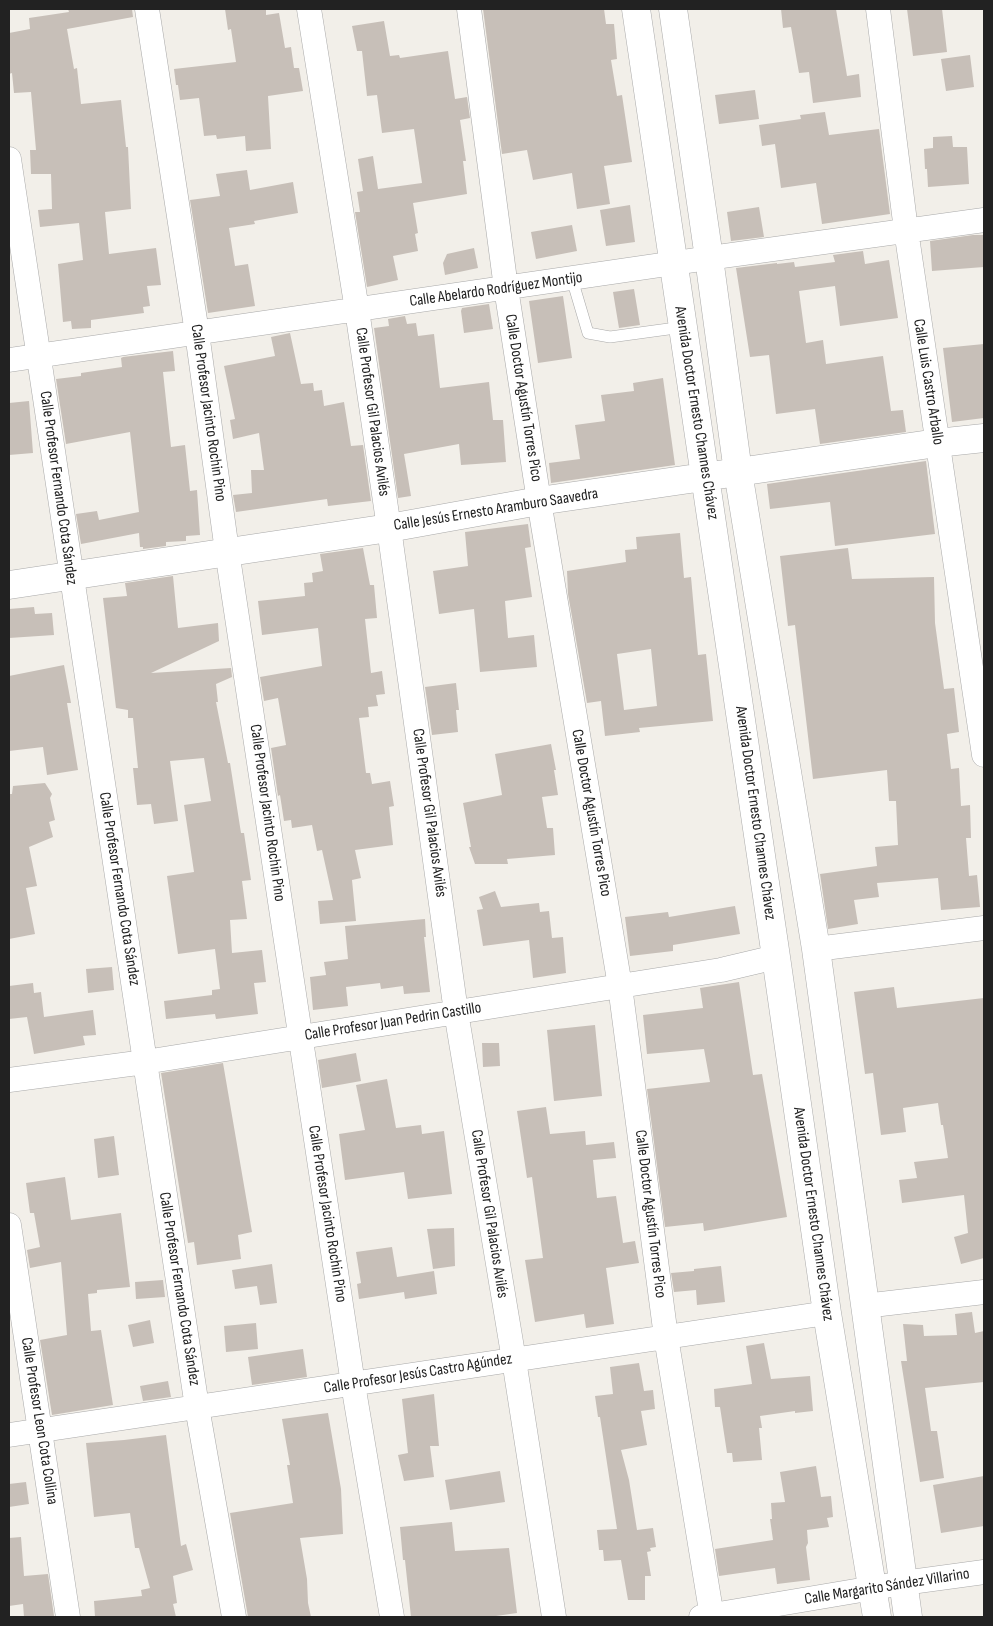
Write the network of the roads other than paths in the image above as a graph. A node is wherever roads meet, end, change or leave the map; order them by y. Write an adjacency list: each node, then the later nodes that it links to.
1 (146, 9): 16 (street, Calle Profesor Jacinto Rochin Pino)
2 (309, 9): 14 (street, Calle Profesor Gil Palacios Avilés)
3 (469, 9): 13 (street, Calle Doctor Agustín Torres Pico)
4 (636, 9): 11 (street, Avenida Doctor Ernesto Channes Chávez)
5 (674, 9): 10 (street, Avenida Doctor Ernesto Channes Chávez)
6 (878, 9): 9 (street, Calle Luis Castro Arballo)
7 (9, 159): 17 (street, Calle Profesor Fernando Cota Sández)
8 (984, 220): 9 (street, Calle Abelardo Rodríguez Montijo)
9 (906, 230): 10 (street, Calle Abelardo Rodríguez Montijo); 20 (street, Calle Luis Castro Arballo)
10 (709, 258): 11 (street, Calle Abelardo Rodríguez Montijo); 21 (street, Avenida Doctor Ernesto Channes Chávez)
11 (673, 264): 12 (street, Calle Abelardo Rodríguez Montijo); 15 (street, Avenida Doctor Ernesto Channes Chávez)
12 (572, 279): 13 (street, Calle Abelardo Rodríguez Montijo); 15 (lane)
13 (506, 288): 14 (street, Calle Abelardo Rodríguez Montijo); 23 (street, Calle Doctor Agustín Torres Pico)
14 (357, 310): 16 (street, Calle Abelardo Rodríguez Montijo); 24 (street, Calle Profesor Gil Palacios Avilés)
15 (683, 327): 22 (street, Avenida Doctor Ernesto Channes Chávez)
16 (197, 333): 17 (street, Calle Abelardo Rodríguez Montijo); 25 (street, Calle Profesor Jacinto Rochin Pino)
17 (39, 356): 18 (street, Calle Abelardo Rodríguez Montijo); 26 (street, Calle Profesor Fernando Cota Sández)
18 (9, 360)
19 (984, 438): 20 (street, Calle Jesús Ernesto Aramburo Saavedra)
20 (938, 443): 21 (street, Calle Jesús Ernesto Aramburo Saavedra); 28 (street, Calle Luis Castro Arballo)
21 (738, 472): 22 (street, Calle Jesús Ernesto Aramburo Saavedra); 30 (street, Avenida Doctor Ernesto Channes Chávez)
22 (706, 478): 23 (street, Calle Jesús Ernesto Aramburo Saavedra); 31 (street, Avenida Doctor Ernesto Channes Chávez)
23 (539, 502): 24 (street, Calle Jesús Ernesto Aramburo Saavedra); 32 (street, Calle Doctor Agustín Torres Pico)
24 (389, 528): 25 (street, Calle Jesús Ernesto Aramburo Saavedra); 33 (street, Calle Profesor Gil Palacios Avilés)
25 (227, 552): 26 (street, Calle Jesús Ernesto Aramburo Saavedra); 34 (street, Calle Profesor Jacinto Rochin Pino)
26 (71, 575): 27 (street, Calle Jesús Ernesto Aramburo Saavedra); 35 (street, Calle Profesor Fernando Cota Sández)
27 (9, 585)
28 (984, 755)
29 (984, 928): 30 (street)
30 (816, 949): 39 (street, Avenida Doctor Ernesto Channes Chávez)
31 (776, 957): 32 (street, Calle Profesor Juan Pedrin Castillo); 40 (street, Avenida Doctor Ernesto Channes Chávez)
32 (620, 986): 33 (street, Calle Profesor Juan Pedrin Castillo); 41 (street, Calle Doctor Agustín Torres Pico)
33 (456, 1012): 34 (street, Calle Profesor Juan Pedrin Castillo); 42 (street, Calle Profesor Gil Palacios Avilés)
34 (300, 1037): 35 (street, Calle Profesor Juan Pedrin Castillo); 43 (street, Calle Profesor Jacinto Rochin Pino)
35 (145, 1062): 36 (street, Calle Profesor Juan Pedrin Castillo); 44 (street, Calle Profesor Fernando Cota Sández)
36 (9, 1080)
37 (9, 1225): 45 (street, Calle Profesor Leon Cota Collina)
38 (984, 1292): 39 (street)
39 (864, 1306): 48 (street, Avenida Doctor Ernesto Channes Chávez)
40 (827, 1313): 41 (street, Calle Profesor Jesús Castro Agúndez); 49 (street, Avenida Doctor Ernesto Channes Chávez)
41 (666, 1337): 42 (street, Calle Profesor Jesús Castro Agúndez); 54 (street, Calle Doctor Agustín Torres Pico)
42 (514, 1360): 43 (street, Calle Profesor Jesús Castro Agúndez); 53 (street, Calle Profesor Gil Palacios Avilés)
43 (353, 1384): 44 (street, Calle Profesor Jesús Castro Agúndez); 52 (street, Calle Profesor Jacinto Rochin Pino)
44 (197, 1407): 45 (street, Calle Profesor Jesús Castro Agúndez); 51 (street, Calle Profesor Fernando Cota Sández)
45 (40, 1431): 46 (street, Calle Profesor Jesús Castro Agúndez); 50 (street, Calle Profesor Leon Cota Collina)
46 (9, 1435)
47 (984, 1572): 48 (street, Calle Margarito Sández Villarino)
48 (904, 1583): 49 (street, Calle Margarito Sández Villarino); 56 (street, Avenida Doctor Ernesto Channes Chávez)
49 (873, 1589): 54 (street, Calle Margarito Sández Villarino); 55 (street, Avenida Doctor Ernesto Channes Chávez)
50 (68, 1617)
51 (234, 1617)
52 (392, 1617)
53 (554, 1617)
54 (708, 1617)
55 (877, 1617)
56 (908, 1617)

